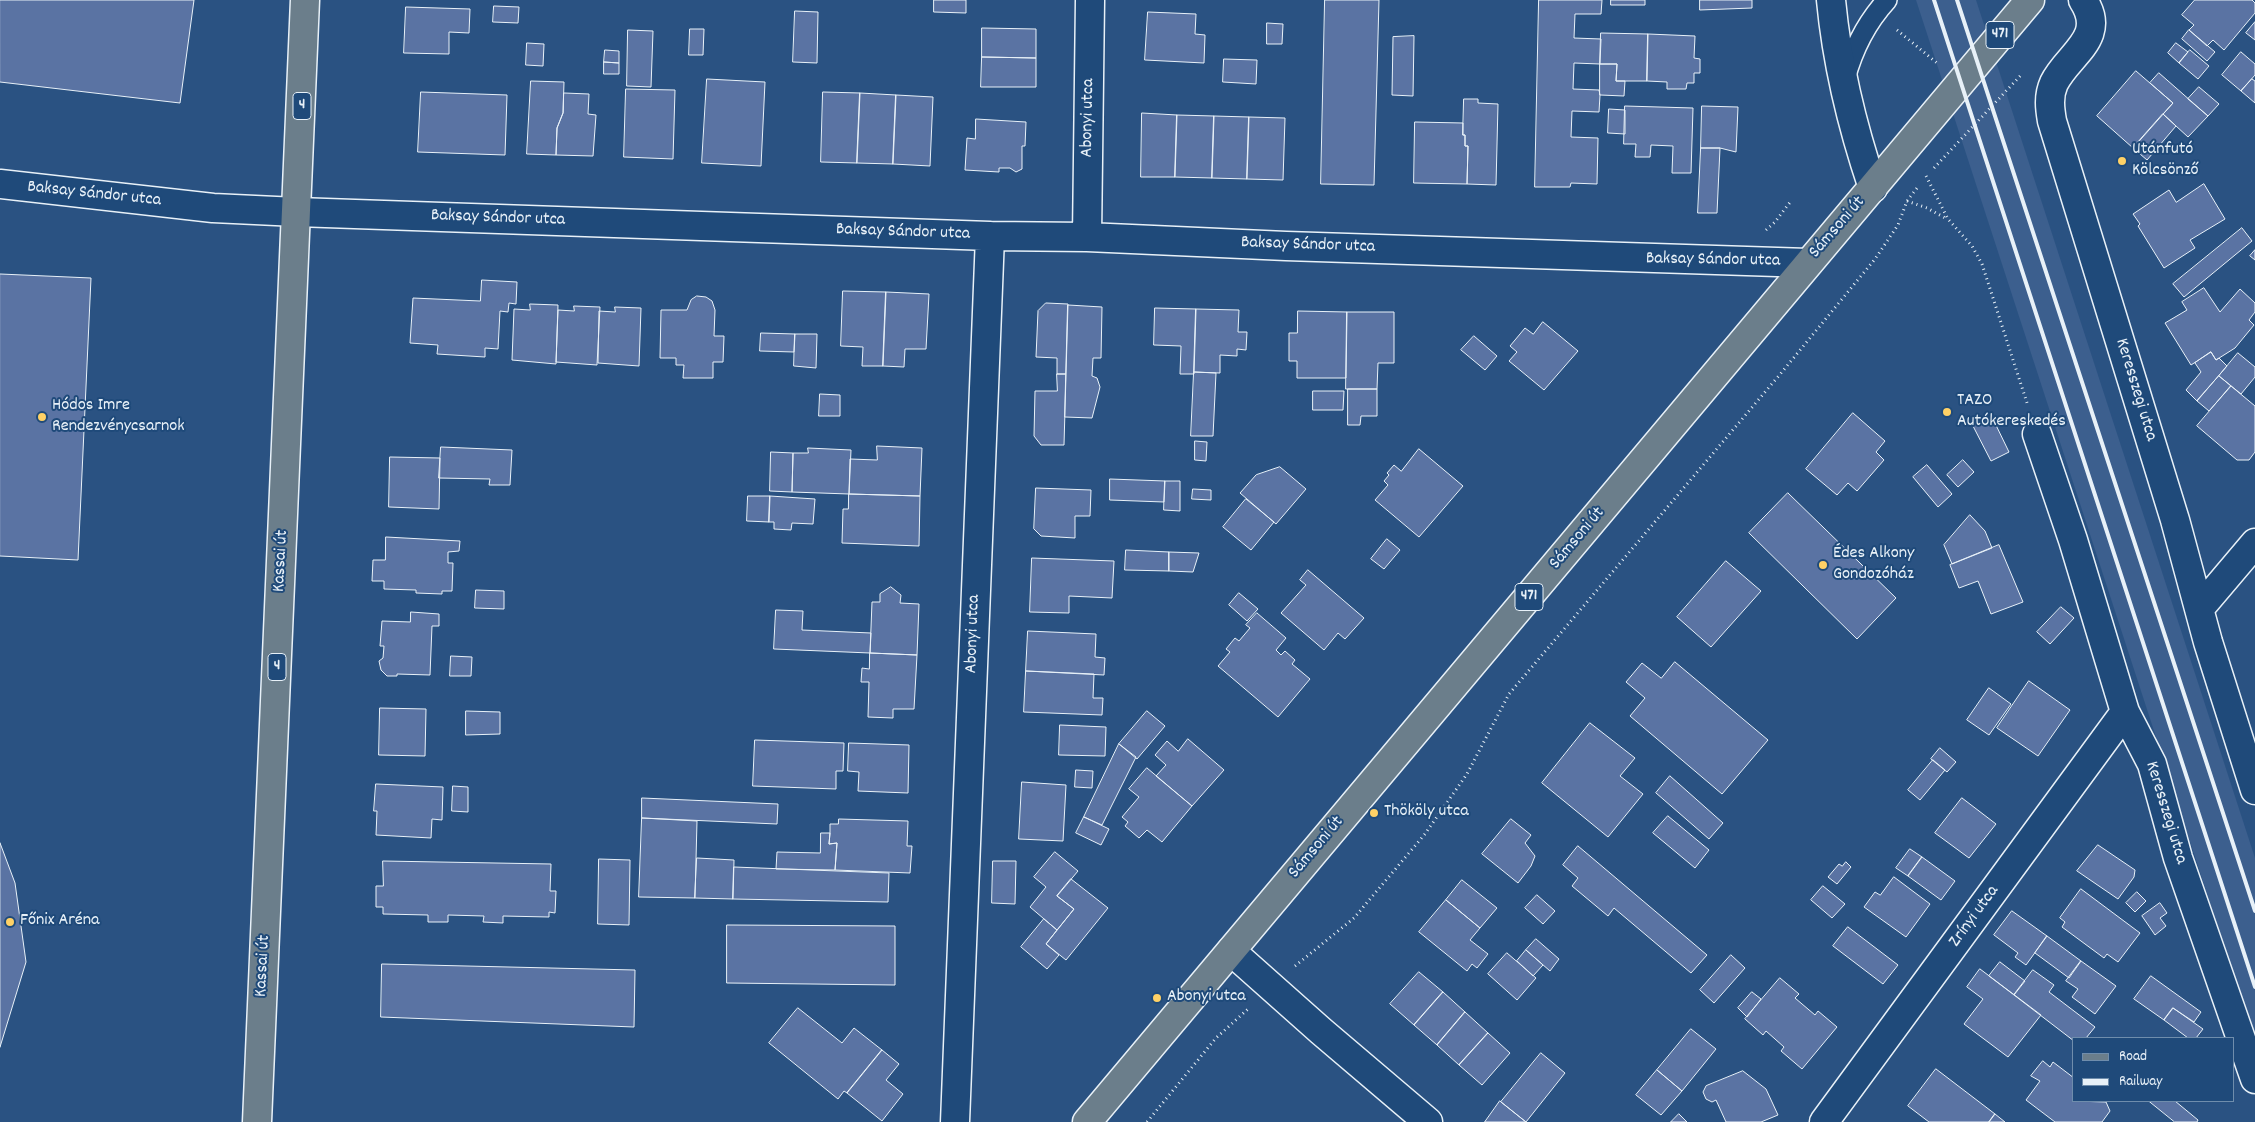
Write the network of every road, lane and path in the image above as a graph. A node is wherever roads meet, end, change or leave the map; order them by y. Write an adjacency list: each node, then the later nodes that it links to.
1 (305, 0): 14 (main road, Kassai út / 4)
2 (1090, 0): 18 (street, Abonyi utca)
3 (1832, 0): 8 (street)
4 (1886, 0): 8 (lane)
5 (2030, 0): 11 (main road, Sámsoni út / 471)
6 (2083, 0): 22 (street, Keresszegi utca)
7 (2023, 73): 9 (path)
8 (1844, 82): 11 (street)
9 (1926, 176): 12 (path); 15 (path)
10 (0, 184): 14 (street, Baksay Sándor utca)
11 (1873, 188): 19 (main road, Sámsoni út / 471)
12 (1907, 200): 15 (path); 26 (path)
13 (1791, 201): 16 (path)
14 (297, 212): 17 (street, Baksay Sándor utca); 28 (main road, Kassai út / 4)
15 (1948, 219): 20 (path)
16 (1763, 232)
17 (990, 236): 18 (street, Baksay Sándor utca); 29 (street, Abonyi utca)
18 (1087, 236): 19 (street, Baksay Sándor utca)
19 (1808, 263): 25 (main road, Sámsoni út / 471)
20 (2037, 434): 23 (street, Keresszegi utca)
21 (2255, 543): 22 (street)
22 (2200, 608): 24 (street, Keresszegi utca)
23 (2125, 712): 27 (street, Keresszegi utca); 33 (street, Zrínyi utca)
24 (2255, 790)
25 (1231, 951): 26 (street); 30 (main road, Sámsoni út / 471)
26 (1272, 987): 31 (path); 32 (street)
27 (2255, 1079)
28 (257, 1122)
29 (955, 1122)
30 (1087, 1122)
31 (1147, 1122)
32 (1428, 1122)
33 (1824, 1122)

